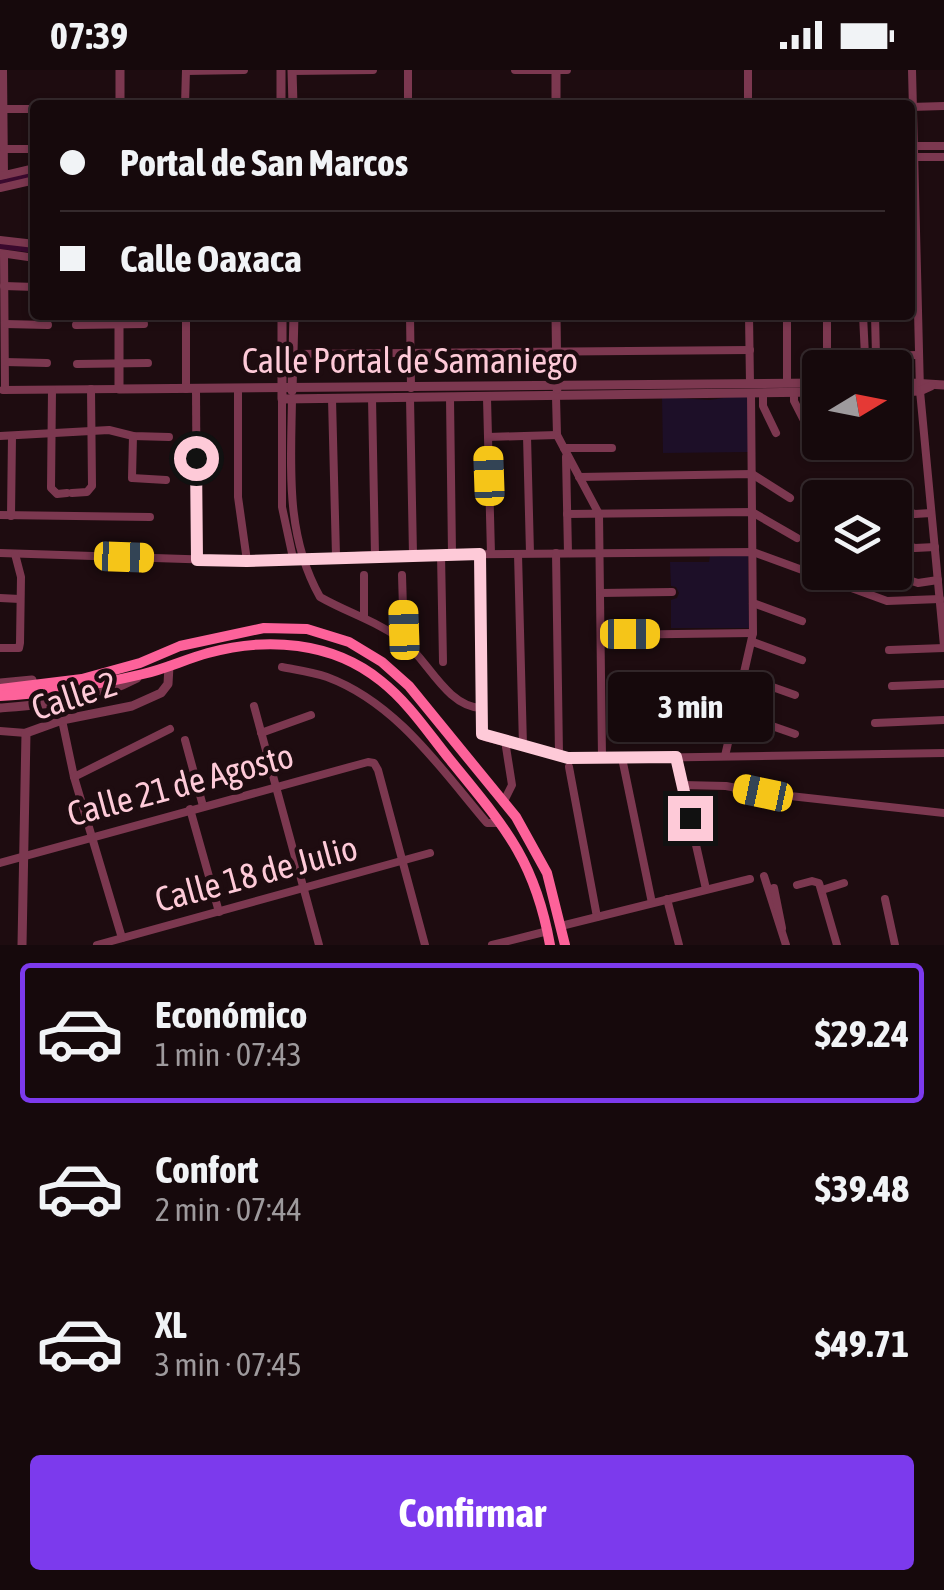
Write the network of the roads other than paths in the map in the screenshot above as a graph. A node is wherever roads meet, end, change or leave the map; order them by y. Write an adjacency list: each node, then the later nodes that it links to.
1 (3, 70): 14 (street)
2 (120, 70): 15 (street)
3 (186, 70): 4 (street); 16 (street)
4 (244, 70)
5 (281, 70): 17 (street)
6 (292, 70): 7 (street); 18 (street)
7 (373, 70)
8 (408, 70): 19 (street)
9 (514, 70): 10 (street)
10 (556, 70): 11 (street); 20 (street)
11 (567, 70)
12 (748, 70): 21 (street)
13 (910, 71): 22 (street)
14 (2, 98): 25 (street)
15 (120, 100)
16 (185, 100)
17 (281, 100)
18 (292, 100)
19 (408, 100)
20 (556, 100)
21 (748, 100)
22 (910, 100)
23 (915, 106): 24 (street)
24 (944, 106)
25 (4, 109): 26 (street); 29 (street)
26 (30, 109)
27 (915, 146): 28 (street)
28 (944, 146)
29 (4, 150): 30 (street); 34 (street)
30 (30, 150)
31 (915, 157): 32 (street)
32 (944, 157)
33 (30, 169): 34 (street)
34 (2, 176)
35 (30, 181): 36 (street)
36 (0, 188)
37 (0, 240): 38 (street)
38 (30, 243)
39 (2, 254): 40 (street); 42 (street)
40 (30, 257)
41 (915, 270): 69 (street)
42 (3, 284): 43 (street); 57 (street)
43 (30, 287)
44 (112, 320): 60 (street)
45 (119, 320): 72 (street)
46 (124, 320): 58 (street)
47 (186, 320): 84 (street)
48 (282, 320): 91 (street)
49 (294, 320): 67 (street)
50 (410, 320): 65 (street)
51 (556, 320): 66 (street)
52 (749, 320): 61 (street)
53 (787, 320): 75 (street)
54 (827, 320): 62 (street)
55 (864, 320): 63 (street)
56 (875, 320): 64 (street)
57 (4, 324): 59 (street); 70 (street)
58 (144, 324)
59 (48, 325)
60 (76, 325)
61 (750, 350): 66 (street); 87 (street)
62 (827, 350)
63 (865, 350)
64 (876, 350)
65 (410, 352): 66 (street); 67 (street); 92 (street)
66 (556, 352): 88 (street)
67 (294, 354): 91 (street)
68 (912, 355): 69 (street)
69 (918, 355): 78 (street)
70 (5, 362): 71 (street); 85 (street)
71 (47, 363)
72 (119, 363): 73 (street); 74 (street); 80 (street)
73 (148, 363)
74 (76, 364)
75 (787, 383): 76 (street, Calle Portal de Samaniego); 87 (street, Calle Portal de Samaniego)
76 (802, 383)
77 (912, 385): 78 (street)
78 (920, 386): 79 (street); 82 (street); 118 (street)
79 (944, 386)
80 (118, 388): 83 (street, Calle Portal de Samaniego); 84 (street, Calle Portal de Samaniego)
81 (238, 388): 84 (street, Calle Portal de Samaniego); 91 (street, Calle Portal de Samaniego); 144 (street)
82 (912, 388)
83 (91, 389): 86 (street, Calle Portal de Samaniego); 98 (street)
84 (191, 389): 143 (street)
85 (2, 390): 86 (street, Calle Portal de Samaniego)
86 (52, 390): 100 (street)
87 (755, 390): 88 (street, Calle Portal de Samaniego); 89 (street, Calle Portal de Samaniego); 99 (street); 111 (street)
88 (556, 392): 92 (street, Calle Portal de Samaniego); 95 (street, Calle Portal de Samaniego); 101 (street)
89 (794, 392): 90 (street, Calle Portal de Samaniego); 97 (street)
90 (802, 392)
91 (286, 394): 92 (street, Calle Portal de Samaniego); 96 (street, Calle Portal de Samaniego); 142 (street)
92 (410, 394): 93 (street, Calle Portal de Samaniego); 94 (street, Calle Portal de Samaniego); 140 (street)
93 (372, 398): 96 (street, Calle Portal de Samaniego); 139 (street)
94 (450, 398): 95 (street, Calle Portal de Samaniego); 135 (street)
95 (488, 398): 105 (street)
96 (332, 399): 141 (street)
97 (802, 417)
98 (91, 430): 100 (street); 100 (street); 104 (street)
99 (776, 433)
100 (52, 435): 103 (street)
101 (557, 435): 106 (street); 109 (street)
102 (0, 436): 103 (street)
103 (12, 436): 112 (street)
104 (133, 436): 107 (street); 114 (street)
105 (488, 436): 106 (street); 137 (street)
106 (528, 436): 130 (street)
107 (169, 437)
108 (612, 448): 109 (street)
109 (565, 450): 113 (street); 119 (street)
110 (0, 474): 112 (street)
111 (752, 474): 113 (street); 115 (street); 116 (street)
112 (12, 475): 122 (street)
113 (579, 477): 120 (street)
114 (166, 480)
115 (790, 498)
116 (752, 512): 120 (street); 124 (street); 128 (street)
117 (912, 513): 118 (street)
118 (931, 513): 126 (street)
119 (567, 514): 120 (street); 132 (street)
120 (599, 514): 127 (street)
121 (0, 515): 122 (street)
122 (12, 516): 123 (street)
123 (150, 518)
124 (797, 538)
125 (912, 547): 126 (street)
126 (935, 547): 147 (street)
127 (600, 552): 128 (street); 132 (street); 150 (street)
128 (752, 552): 152 (street); 154 (street)
129 (0, 553): 133 (street)
130 (530, 553): 131 (street); 138 (street)
131 (556, 553): 132 (street); 192 (street)
132 (568, 553)
133 (15, 554): 143 (street); 153 (street)
134 (441, 554): 135 (street); 140 (street); 164 (street)
135 (452, 554): 136 (street)
136 (480, 554): 137 (street); 176 (street)
137 (492, 554): 138 (street)
138 (518, 554): 189 (street)
139 (375, 555): 140 (street); 141 (street)
140 (414, 555)
141 (336, 556): 142 (street)
142 (298, 558): 144 (street); 155 (street)
143 (197, 560): 144 (street)
144 (247, 561)
145 (364, 575): 155 (street)
146 (402, 575): 159 (street)
147 (938, 580): 148 (street); 152 (street)
148 (912, 581)
149 (672, 592): 150 (street)
150 (600, 593): 157 (street)
151 (0, 598): 153 (street)
152 (940, 598): 160 (street)
153 (20, 599): 161 (street)
154 (753, 603): 156 (street); 158 (street)
155 (364, 617): 159 (street)
156 (802, 621)
157 (601, 635): 158 (street); 195 (street)
158 (753, 637): 163 (street); 168 (street)
159 (404, 642): 176 (street)
160 (944, 647): 162 (street)
161 (0, 648)
162 (889, 650)
163 (802, 660)
164 (443, 662)
165 (169, 666): 167 (main road); 179 (street, Calle 2); 205 (main road)
166 (282, 667): 205 (street)
167 (146, 673): 172 (main road); 175 (street)
168 (744, 679): 169 (street); 173 (street); 177 (street)
169 (679, 683)
170 (944, 684): 171 (street)
171 (892, 686)
172 (0, 689): 201 (main road)
173 (796, 696)
174 (254, 706): 186 (street)
175 (0, 708)
176 (481, 708): 189 (street)
177 (735, 715): 180 (street); 187 (street); 193 (street)
178 (310, 716): 186 (street)
179 (62, 720): 185 (street, Calle 2); 198 (street)
180 (655, 720)
181 (944, 720): 182 (street)
182 (875, 723)
183 (170, 729): 198 (street)
184 (0, 731): 185 (street)
185 (26, 733): 207 (street, Calle 2)
186 (261, 733): 200 (street)
187 (795, 734)
188 (186, 740): 202 (street)
189 (523, 746): 192 (street)
190 (506, 747): 201 (street)
191 (944, 754): 193 (street)
192 (559, 755): 195 (street)
193 (724, 756): 194 (street)
194 (676, 757): 196 (street); 199 (street)
195 (602, 758): 196 (street)
196 (622, 758): 221 (street)
197 (569, 767): 223 (street)
198 (74, 777): 206 (street)
199 (682, 785): 204 (street); 217 (street)
200 (277, 788): 202 (street, Calle 21 de Agosto); 210 (street, Calle 21 de Agosto); 215 (street)
201 (504, 801): 224 (main road)
202 (203, 806): 203 (street, Calle 21 de Agosto)
203 (190, 809): 206 (street, Calle 21 de Agosto); 222 (street)
204 (944, 812)
205 (499, 822): 225 (main road)
206 (93, 836): 207 (street, Calle 21 de Agosto); 227 (street)
207 (26, 853): 209 (street, Calle 21 de Agosto); 228 (street, Calle 2)
208 (430, 853): 210 (street, Calle 18 de Julio)
209 (0, 862)
210 (401, 862): 215 (street, Calle 18 de Julio); 231 (street)
211 (764, 876): 226 (street)
212 (750, 878): 217 (street)
213 (844, 884): 218 (street)
214 (796, 885): 218 (street)
215 (304, 888): 222 (street, Calle 18 de Julio); 230 (street)
216 (774, 888): 226 (street)
217 (706, 890): 219 (street)
218 (822, 890): 237 (street)
219 (667, 899): 221 (street); 235 (street)
220 (884, 899): 238 (street)
221 (652, 903): 223 (street)
222 (219, 912): 227 (street, Calle 18 de Julio)
223 (597, 917): 224 (street)
224 (561, 926): 234 (main road)
225 (548, 931): 232 (street); 233 (main road)
226 (782, 934): 236 (street)
227 (122, 938): 229 (street, Calle 18 de Julio)
228 (22, 945)
229 (97, 945)
230 (319, 945)
231 (425, 945)
232 (492, 945)
233 (550, 945)
234 (565, 945)
235 (679, 945)
236 (786, 945)
237 (837, 945)
238 (896, 945)

